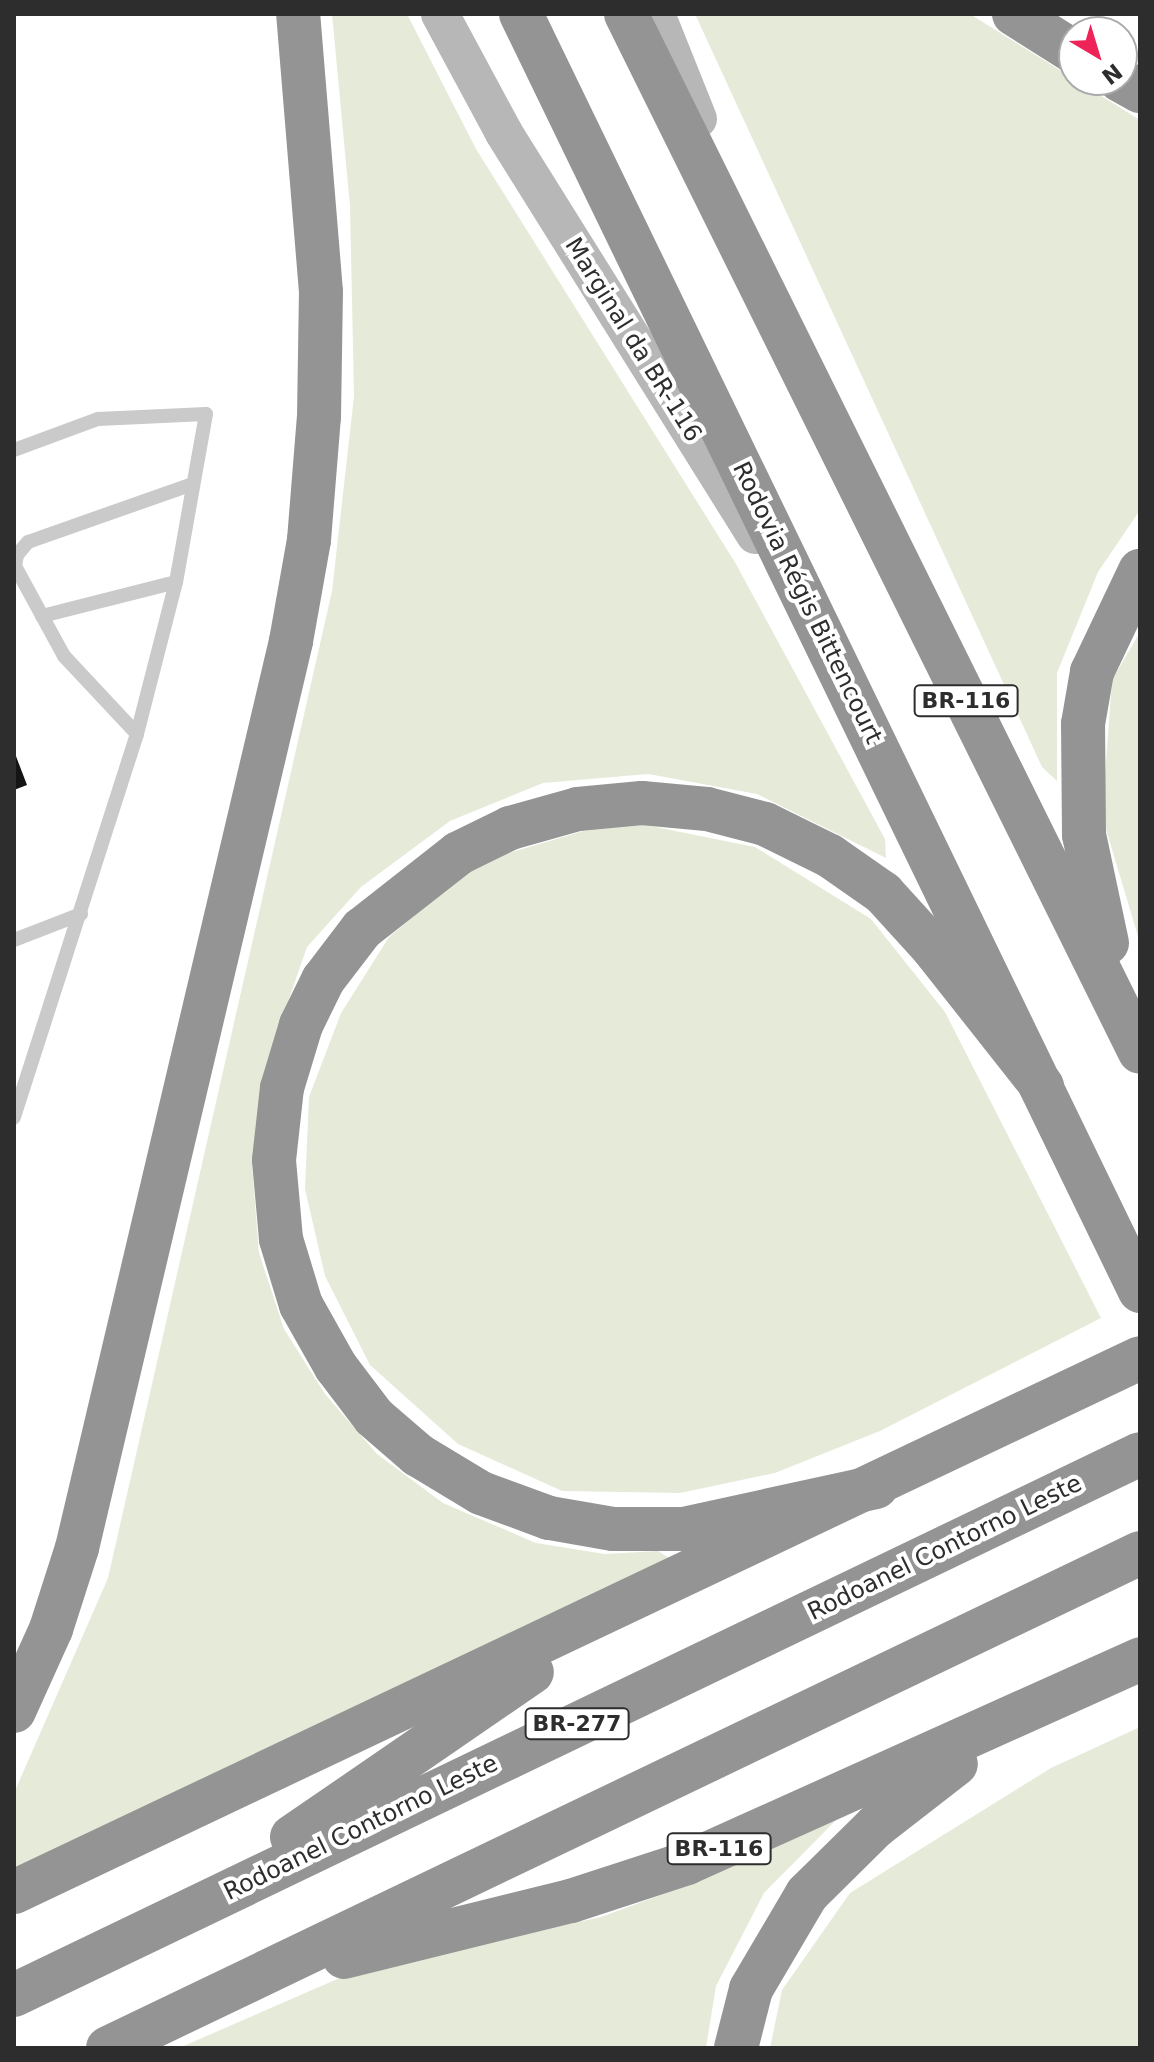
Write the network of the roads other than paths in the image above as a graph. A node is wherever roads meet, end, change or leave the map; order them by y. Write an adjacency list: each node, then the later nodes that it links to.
1 (298, 14): 28 (highway)
2 (440, 14): 14 (main road, Marginal da BR-116)
3 (521, 14): 14 (highway, Rodovia Régis Bittencourt)
4 (626, 14): 8 (highway, BR-116)
5 (656, 14): 8 (main road)
6 (1014, 14): 7 (highway)
7 (1058, 42)
8 (791, 351): 18 (highway, BR-116)
9 (14, 450): 10 (lane)
10 (193, 484): 12 (lane); 13 (lane)
11 (1140, 571): 18 (highway)
12 (176, 582): 13 (lane); 15 (lane)
13 (42, 616): 15 (lane)
14 (835, 661): 19 (highway, Rodovia Régis Bittencourt)
15 (137, 734): 16 (lane)
16 (81, 914): 17 (lane); 20 (lane)
17 (14, 940)
18 (1135, 1041)
19 (1042, 1086): 21 (highway, Rodovia Régis Bittencourt); 24 (highway)
20 (14, 1118)
21 (1140, 1291)
22 (1140, 1358): 24 (highway)
23 (1140, 1454): 31 (highway, Rodoanel Contorno Leste / BR-277)
24 (876, 1487): 26 (highway)
25 (1140, 1553): 32 (highway)
26 (640, 1598): 30 (highway); 31 (highway)
27 (1140, 1659): 29 (highway, BR-116)
28 (14, 1711)
29 (1021, 1716): 32 (highway, BR-116); 35 (highway)
30 (14, 1892)
31 (156, 1927): 33 (highway, Rodoanel Contorno Leste / BR-277)
32 (230, 1989): 34 (highway, BR-116)
33 (14, 1995)
34 (108, 2048)
35 (736, 2048)

